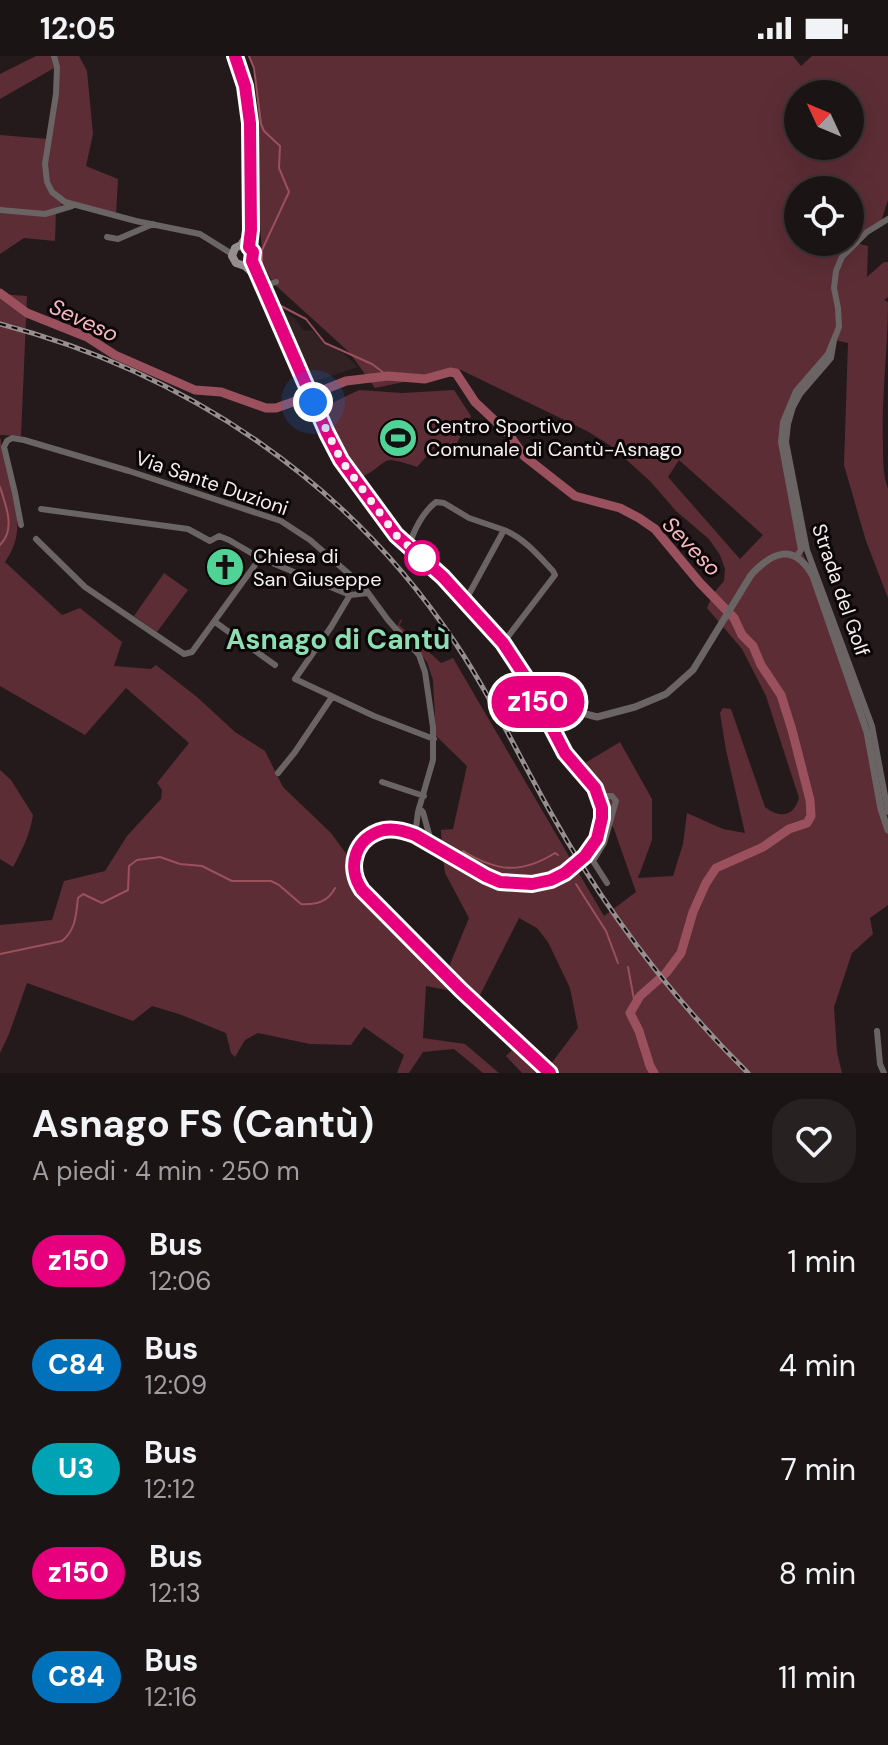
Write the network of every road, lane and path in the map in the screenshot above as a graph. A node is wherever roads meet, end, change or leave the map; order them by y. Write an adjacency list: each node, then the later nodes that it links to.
1 (54, 56): 3 (street)
2 (235, 56): 8 (main road)
3 (75, 205): 4 (street); 6 (street)
4 (0, 210)
5 (886, 222): 10 (street, Strada del Golf)
6 (153, 224): 7 (street); 8 (street)
7 (107, 237)
8 (240, 248): 9 (main road); 9 (main road)
9 (248, 263): 17 (main road)
10 (834, 340): 18 (street, Strada del Golf); 34 (street, Strada del Golf)
11 (0, 434): 12 (street)
12 (7, 441): 14 (street); 20 (street, Via Sante Duzioni)
13 (41, 509): 19 (street)
14 (21, 525)
15 (504, 530): 17 (street); 22 (street); 24 (street)
16 (36, 539): 23 (street)
17 (409, 547): 22 (main road)
18 (796, 557): 27 (street); 35 (street)
19 (260, 558): 21 (street); 23 (street)
20 (368, 593): 21 (street); 28 (street, Via Sante Duzioni)
21 (350, 595): 26 (street)
22 (464, 599): 24 (main road)
23 (215, 622): 25 (street)
24 (503, 643): 27 (main road)
25 (275, 665)
26 (332, 697): 28 (street); 29 (street)
27 (540, 705): 32 (main road)
28 (434, 739): 31 (street, Via Sante Duzioni)
29 (278, 773)
30 (382, 782): 31 (street)
31 (424, 796): 33 (street, Via Sante Duzioni)
32 (599, 796): 38 (main road); 39 (street)
33 (419, 810): 36 (street); 37 (street); 38 (street)
34 (888, 812)
35 (888, 830)
36 (404, 831): 37 (main road); 41 (main road)
37 (415, 835): 38 (main road)
38 (432, 845)
39 (607, 883)
40 (877, 1031): 42 (street)
41 (550, 1073)
42 (884, 1073)

